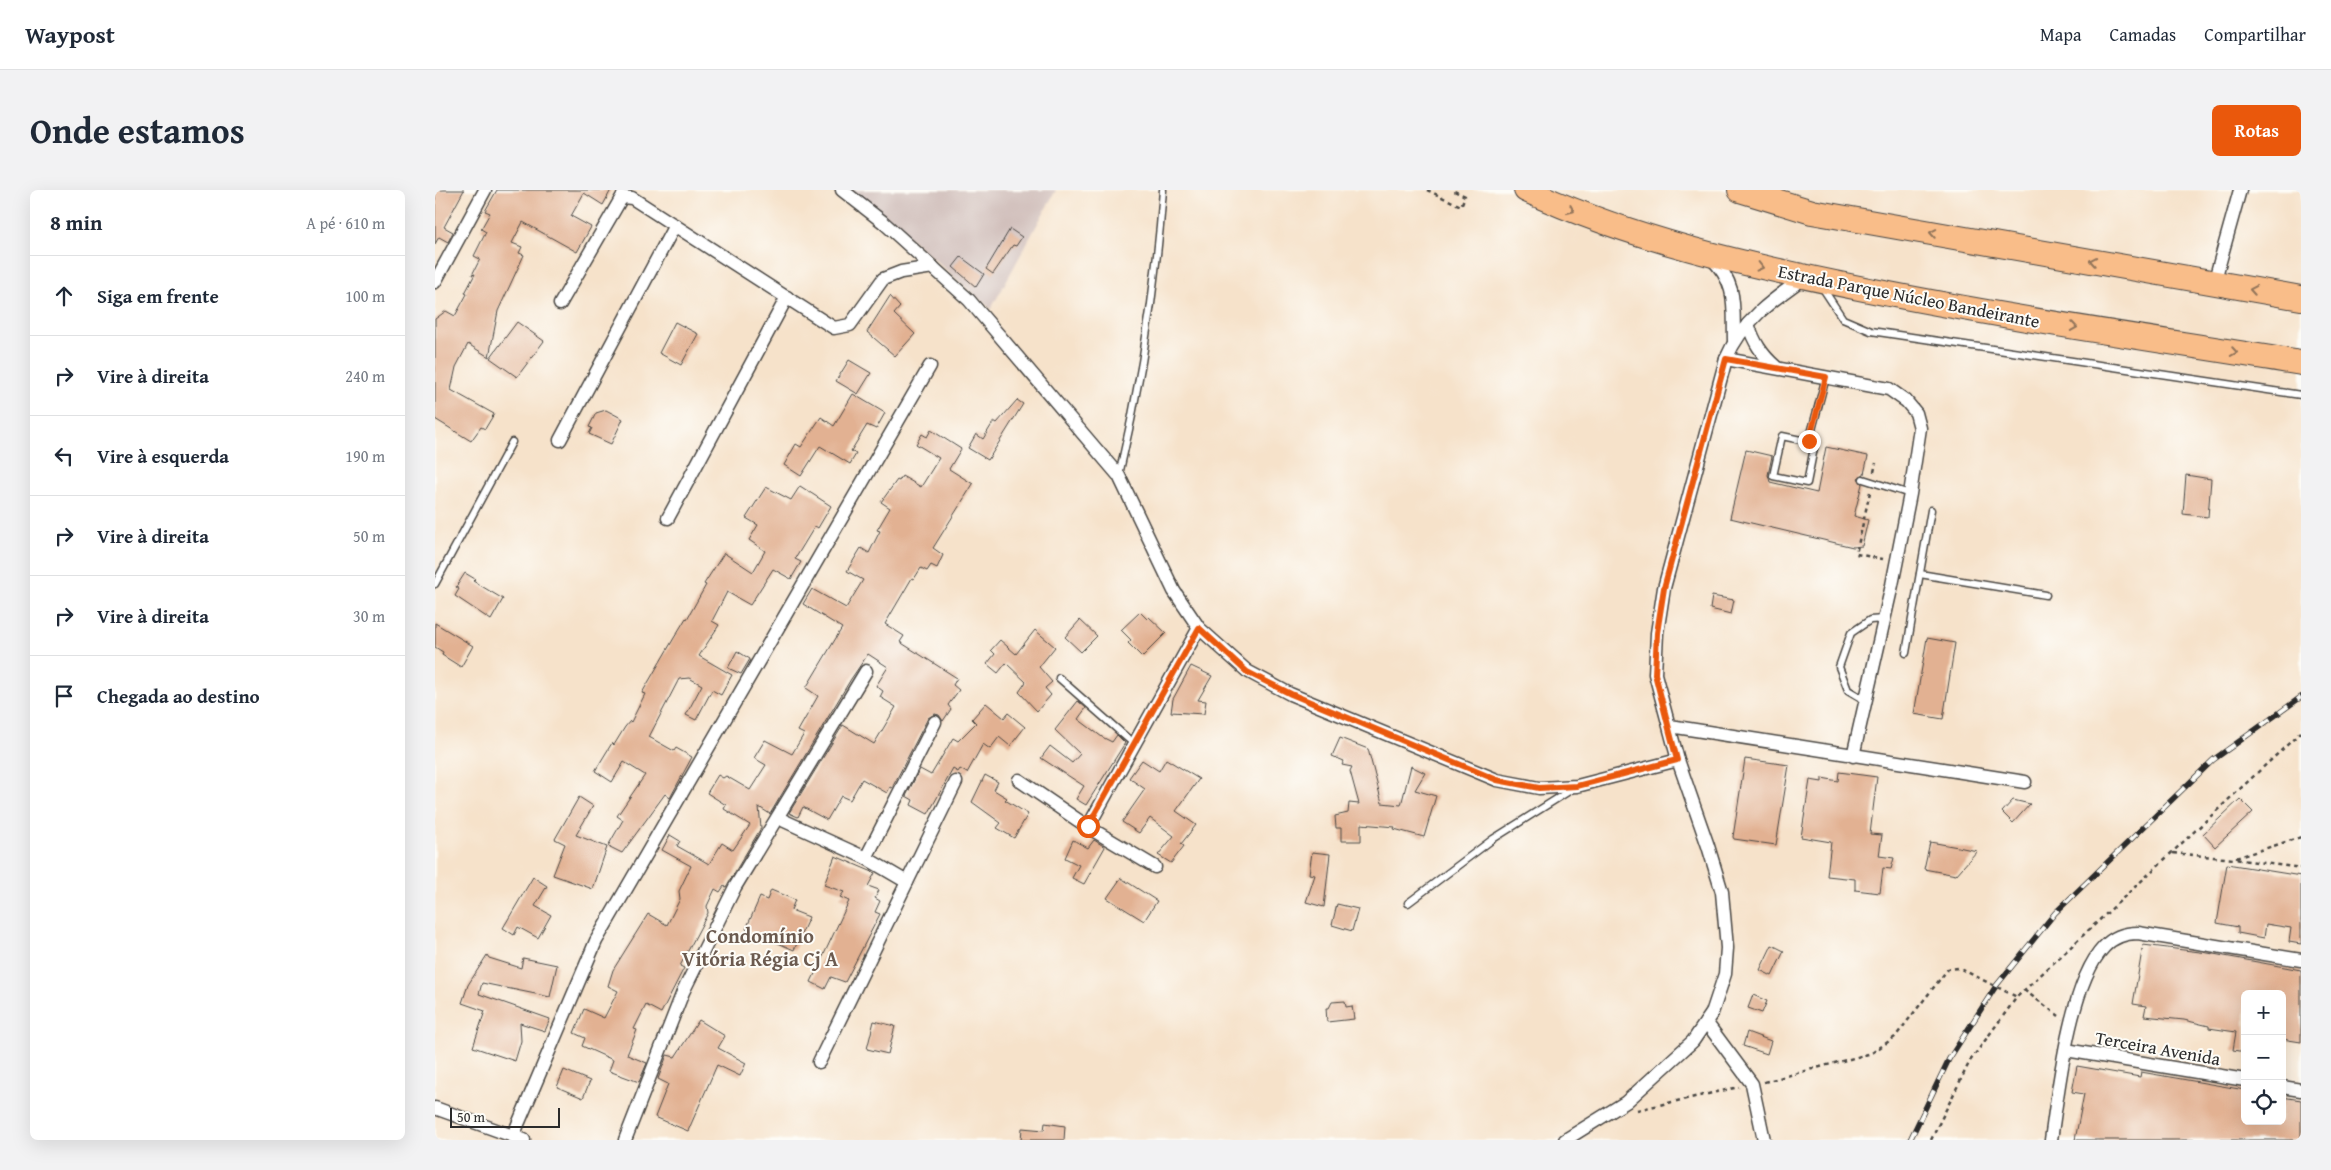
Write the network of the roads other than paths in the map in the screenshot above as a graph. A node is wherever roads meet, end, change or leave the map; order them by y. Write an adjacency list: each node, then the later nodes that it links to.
1 (485, 190): 11 (street)
2 (842, 190): 9 (street)
3 (1163, 190): 27 (lane)
4 (1526, 190): 8 (highway, Estrada Parque Núcleo Bandeirante, one-way to 8)
5 (1740, 190): 12 (highway, one-way to 5)
6 (2240, 190): 12 (street)
7 (675, 225): 13 (street); 15 (street); 24 (street)
8 (1707, 254): 10 (highway, Estrada Parque Núcleo Bandeirante, one-way to 10); 17 (street)
9 (933, 267): 13 (street); 27 (street)
10 (1811, 279): 16 (street); 19 (highway, Estrada Parque Núcleo Bandeirante, one-way to 19); 23 (lane)
11 (435, 282)
12 (2214, 282): 14 (highway, one-way to 12)
13 (787, 297): 31 (street)
14 (2301, 298)
15 (560, 304)
16 (1748, 324): 17 (street); 21 (street)
17 (1734, 341): 18 (street)
18 (1726, 359): 21 (street); 42 (street)
19 (2301, 363)
20 (930, 366): 64 (street)
21 (1776, 367): 22 (street)
22 (1826, 377): 25 (lane); 29 (street)
23 (2301, 395)
24 (560, 440)
25 (1809, 441): 25 (lane)
26 (512, 442): 33 (lane)
27 (1119, 476): 36 (street)
28 (1863, 480): 29 (lane)
29 (1910, 494): 35 (street)
30 (1931, 510): 32 (lane)
31 (668, 518)
32 (1920, 574): 34 (lane); 37 (lane)
33 (435, 584)
34 (2046, 595)
35 (1884, 620): 40 (street); 40 (lane)
36 (1199, 628): 43 (street); 49 (street)
37 (1906, 653)
38 (866, 671): 50 (street)
39 (1059, 678): 43 (lane)
40 (1865, 700): 44 (street)
41 (935, 722): 52 (street)
42 (1670, 726): 44 (street); 45 (street)
43 (1134, 744): 51 (street)
44 (1853, 756): 48 (street)
45 (1677, 760): 49 (street); 57 (street)
46 (1019, 780): 51 (street)
47 (956, 782): 54 (street)
48 (2025, 782)
49 (1577, 786): 55 (lane)
50 (778, 818): 52 (street); 65 (street)
51 (1088, 826): 53 (street)
52 (866, 858): 54 (street)
53 (1155, 867)
54 (907, 882): 59 (street)
55 (1408, 903)
56 (2301, 960): 58 (street)
57 (1706, 1022): 66 (street); 67 (street)
58 (2066, 1050): 60 (street, Terceira Avenida); 68 (street)
59 (819, 1062)
60 (2241, 1079)
61 (2286, 1088): 62 (street)
62 (2301, 1090)
63 (435, 1108): 64 (street)
64 (519, 1138)
65 (625, 1140)
66 (1565, 1140)
67 (1764, 1140)
68 (2051, 1140)

